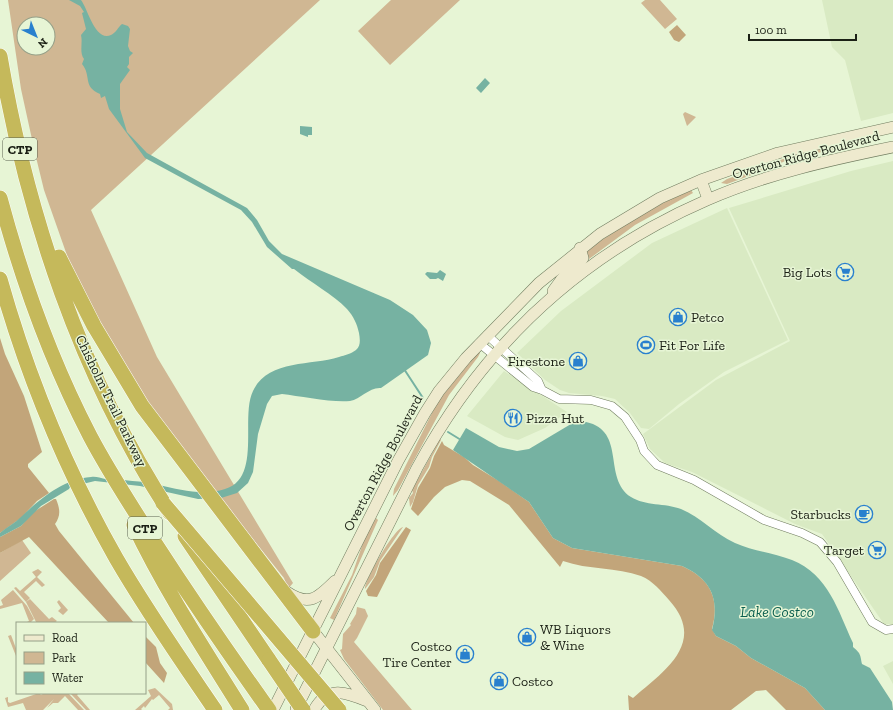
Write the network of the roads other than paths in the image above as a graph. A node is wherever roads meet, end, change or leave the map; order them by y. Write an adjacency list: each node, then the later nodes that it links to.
1 (0, 56): 9 (highway, Chisholm Trail Parkway / CTP)
2 (893, 127): 3 (street, Overton Ridge Boulevard)
3 (861, 134): 5 (street); 6 (street, Overton Ridge Boulevard)
4 (893, 147): 5 (street, Overton Ridge Boulevard)
5 (866, 153): 8 (street, Overton Ridge Boulevard)
6 (701, 180): 8 (street); 10 (street, Overton Ridge Boulevard)
7 (0, 198): 18 (highway, CTP)
8 (708, 199): 12 (street, Overton Ridge Boulevard)
9 (35, 209): 19 (highway, Chisholm Trail Parkway / CTP); 21 (highway)
10 (580, 248): 12 (street); 13 (street, Overton Ridge Boulevard)
11 (0, 278): 27 (highway)
12 (544, 303): 15 (street, Overton Ridge Boulevard)
13 (487, 335): 14 (street, Overton Ridge Boulevard); 15 (street)
14 (479, 343): 16 (street); 20 (street, Overton Ridge Boulevard)
15 (502, 347): 16 (street, Overton Ridge Boulevard); 17 (street)
16 (494, 356): 17 (street); 24 (street, Overton Ridge Boulevard)
17 (542, 390): 22 (street)
18 (90, 436): 26 (highway); 28 (highway, CTP)
19 (163, 503): 31 (highway, Chisholm Trail Parkway / CTP, bridge); 33 (highway, bridge)
20 (340, 577): 21 (street); 23 (street, Overton Ridge Boulevard)
21 (278, 586): 23 (highway)
22 (893, 629)
23 (313, 631): 24 (street); 29 (street, Overton Ridge Boulevard)
24 (327, 650): 25 (street); 30 (street, Overton Ridge Boulevard)
25 (367, 701): 32 (street); 34 (street)
26 (240, 707)
27 (215, 710)
28 (269, 710)
29 (273, 710)
30 (296, 710)
31 (303, 710)
32 (314, 710)
33 (339, 710)
34 (375, 710)

